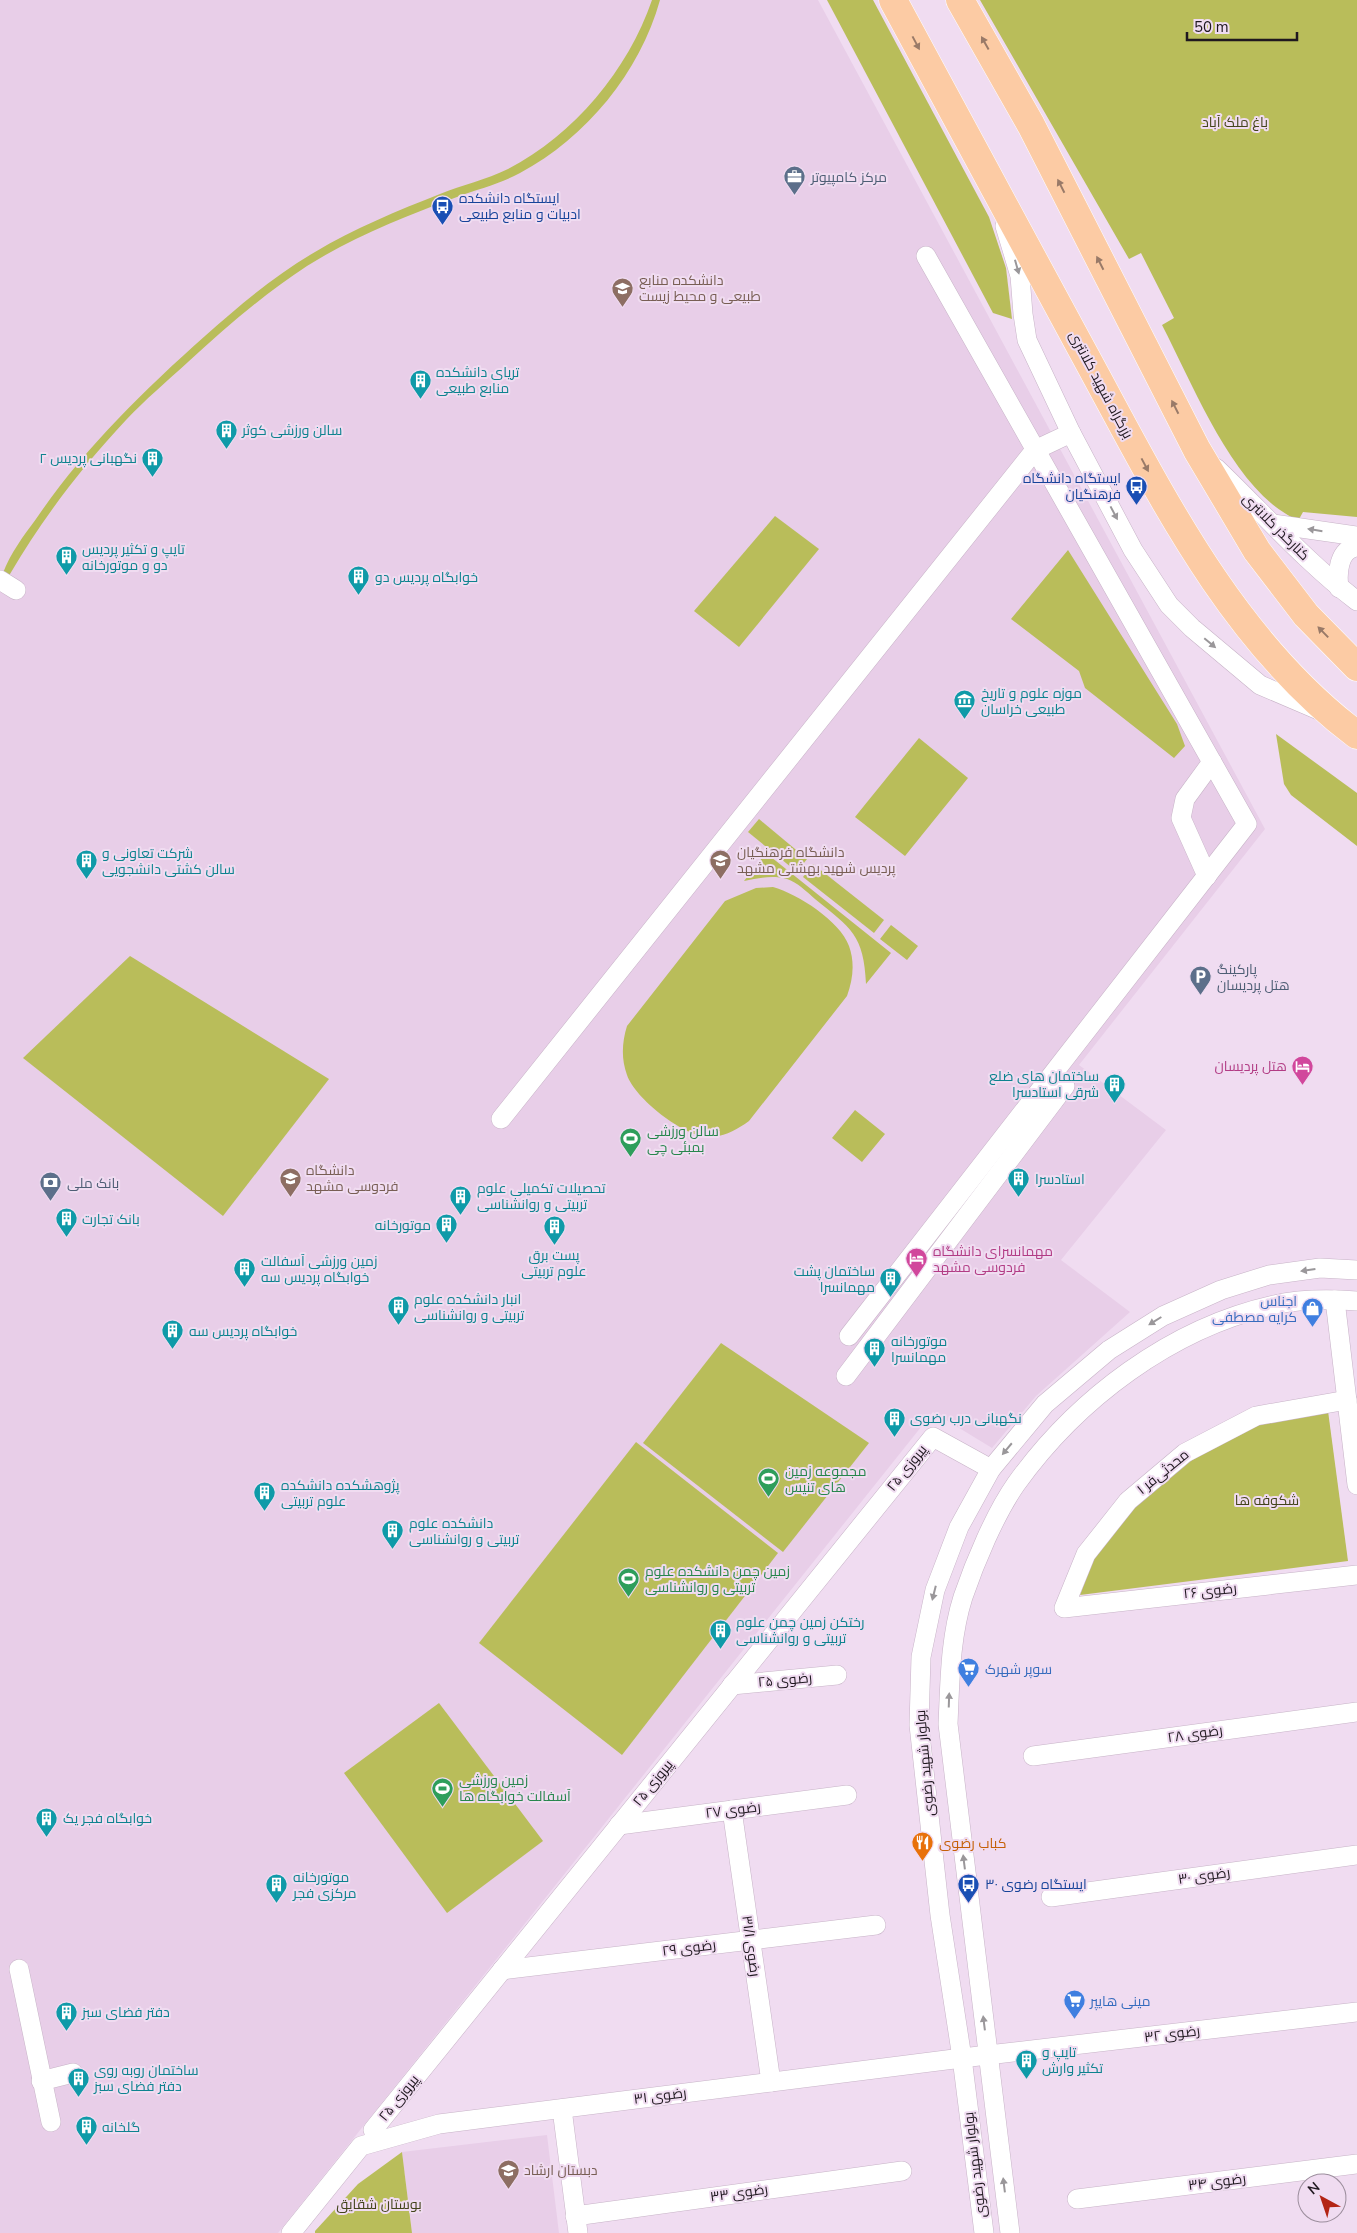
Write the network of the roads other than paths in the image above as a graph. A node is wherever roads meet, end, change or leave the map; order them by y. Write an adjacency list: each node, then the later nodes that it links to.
1 (893, 0): 3 (highway, بزرگراه شهید کلانتری, one-way to 3)
2 (960, 0): 7 (highway, one-way to 2)
3 (994, 187): 5 (street, one-way to 5); 14 (highway, بزرگراه شهید کلانتری, one-way to 14)
4 (926, 256): 6 (street)
5 (1071, 433): 6 (street); 14 (street, one-way to 14)
6 (1035, 450): 16 (street); 19 (street)
7 (1197, 450): 8 (street, کنارگذر کلانتری); 13 (highway, one-way to 7)
8 (1273, 524): 9 (street, one-way to 8); 11 (street, کنارگذر کلانتری)
9 (1357, 536)
10 (1357, 548): 11 (street)
11 (1339, 588): 12 (street, کنارگذر کلانتری)
12 (1357, 601)
13 (1357, 667)
14 (1332, 716): 15 (highway, بزرگراه شهید کلانتری)
15 (1357, 735)
16 (1212, 762): 17 (street); 17 (street)
17 (1206, 876): 23 (street)
18 (1065, 1086): 24 (street)
19 (501, 1119)
20 (1357, 1270): 26 (street, بولوار شهید رضوی, one-way to 26)
21 (1335, 1300): 22 (street, بولوار شهید رضوی); 25 (street); 44 (street, بولوار شهید رضوی, one-way to 21)
22 (1357, 1301)
23 (849, 1336)
24 (846, 1376)
25 (1347, 1400): 27 (street); 29 (street, محدثی‌فر ۱)
26 (991, 1469): 31 (street, پیروزی ۲۵); 45 (street, بولوار شهید رضوی, one-way to 45)
27 (1357, 1485)
28 (1357, 1575): 29 (street, رضوی ۲۶)
29 (1064, 1608)
30 (837, 1676): 31 (street, رضوی ۲۵)
31 (732, 1685): 36 (street, پیروزی ۲۵)
32 (1357, 1712): 33 (street, رضوی ۲۸)
33 (1034, 1756)
34 (847, 1795): 35 (street, رضوی ۲۷)
35 (732, 1810): 36 (street, رضوی ۲۷); 40 (street, رضوی ۳۱/۱)
36 (619, 1825): 42 (street, پیروزی ۲۵)
37 (1357, 1855): 38 (street, رضوی ۳۰)
38 (1051, 1897)
39 (876, 1925): 40 (street, رضوی ۲۹)
40 (750, 1940): 42 (street, رضوی ۲۹); 48 (street, رضوی ۳۱/۱)
41 (19, 1970): 47 (street)
42 (502, 1970): 51 (street, پیروزی ۲۵)
43 (1357, 2012): 44 (street, رضوی ۳۲)
44 (988, 2056): 45 (street, رضوی ۳۲); 58 (street, بولوار شهید رضوی, one-way to 44)
45 (962, 2058): 48 (street, رضوی ۳۱); 57 (street, بولوار شهید رضوی)
46 (73, 2073): 47 (street)
47 (41, 2081): 50 (street)
48 (771, 2082): 49 (street, رضوی ۳۱)
49 (562, 2109): 55 (street); 56 (street, رضوی ۳۱)
50 (50, 2122)
51 (373, 2130)
52 (1357, 2164): 54 (street, رضوی ۳۴)
53 (902, 2171): 55 (street, رضوی ۳۳)
54 (1077, 2199)
55 (577, 2224)
56 (291, 2233)
57 (984, 2233)
58 (1010, 2233)

